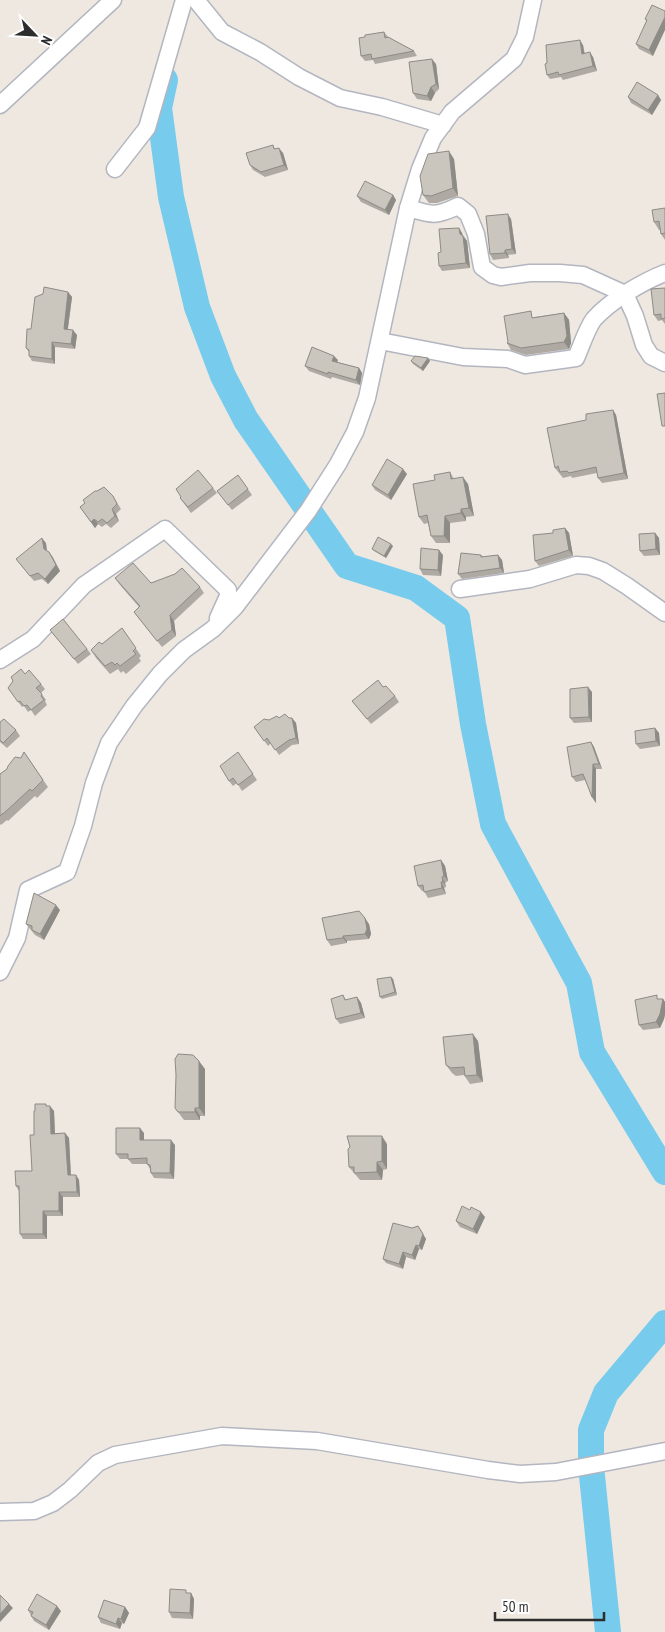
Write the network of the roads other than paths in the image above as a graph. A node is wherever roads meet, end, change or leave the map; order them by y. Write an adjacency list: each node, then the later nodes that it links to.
1 (113, 0): 5 (street)
2 (184, 0): 7 (street)
3 (196, 0): 6 (street)
4 (532, 0): 6 (street)
5 (0, 106)
6 (442, 125): 8 (street)
7 (115, 169)
8 (408, 208): 10 (street); 11 (street)
9 (665, 273): 10 (street)
10 (625, 294): 11 (street); 12 (street)
11 (380, 341): 15 (street)
12 (665, 363)
13 (460, 589): 14 (street)
14 (665, 613)
15 (213, 629): 16 (street); 17 (street)
16 (0, 660)
17 (0, 972)
18 (665, 1451): 19 (street)
19 (0, 1512)

